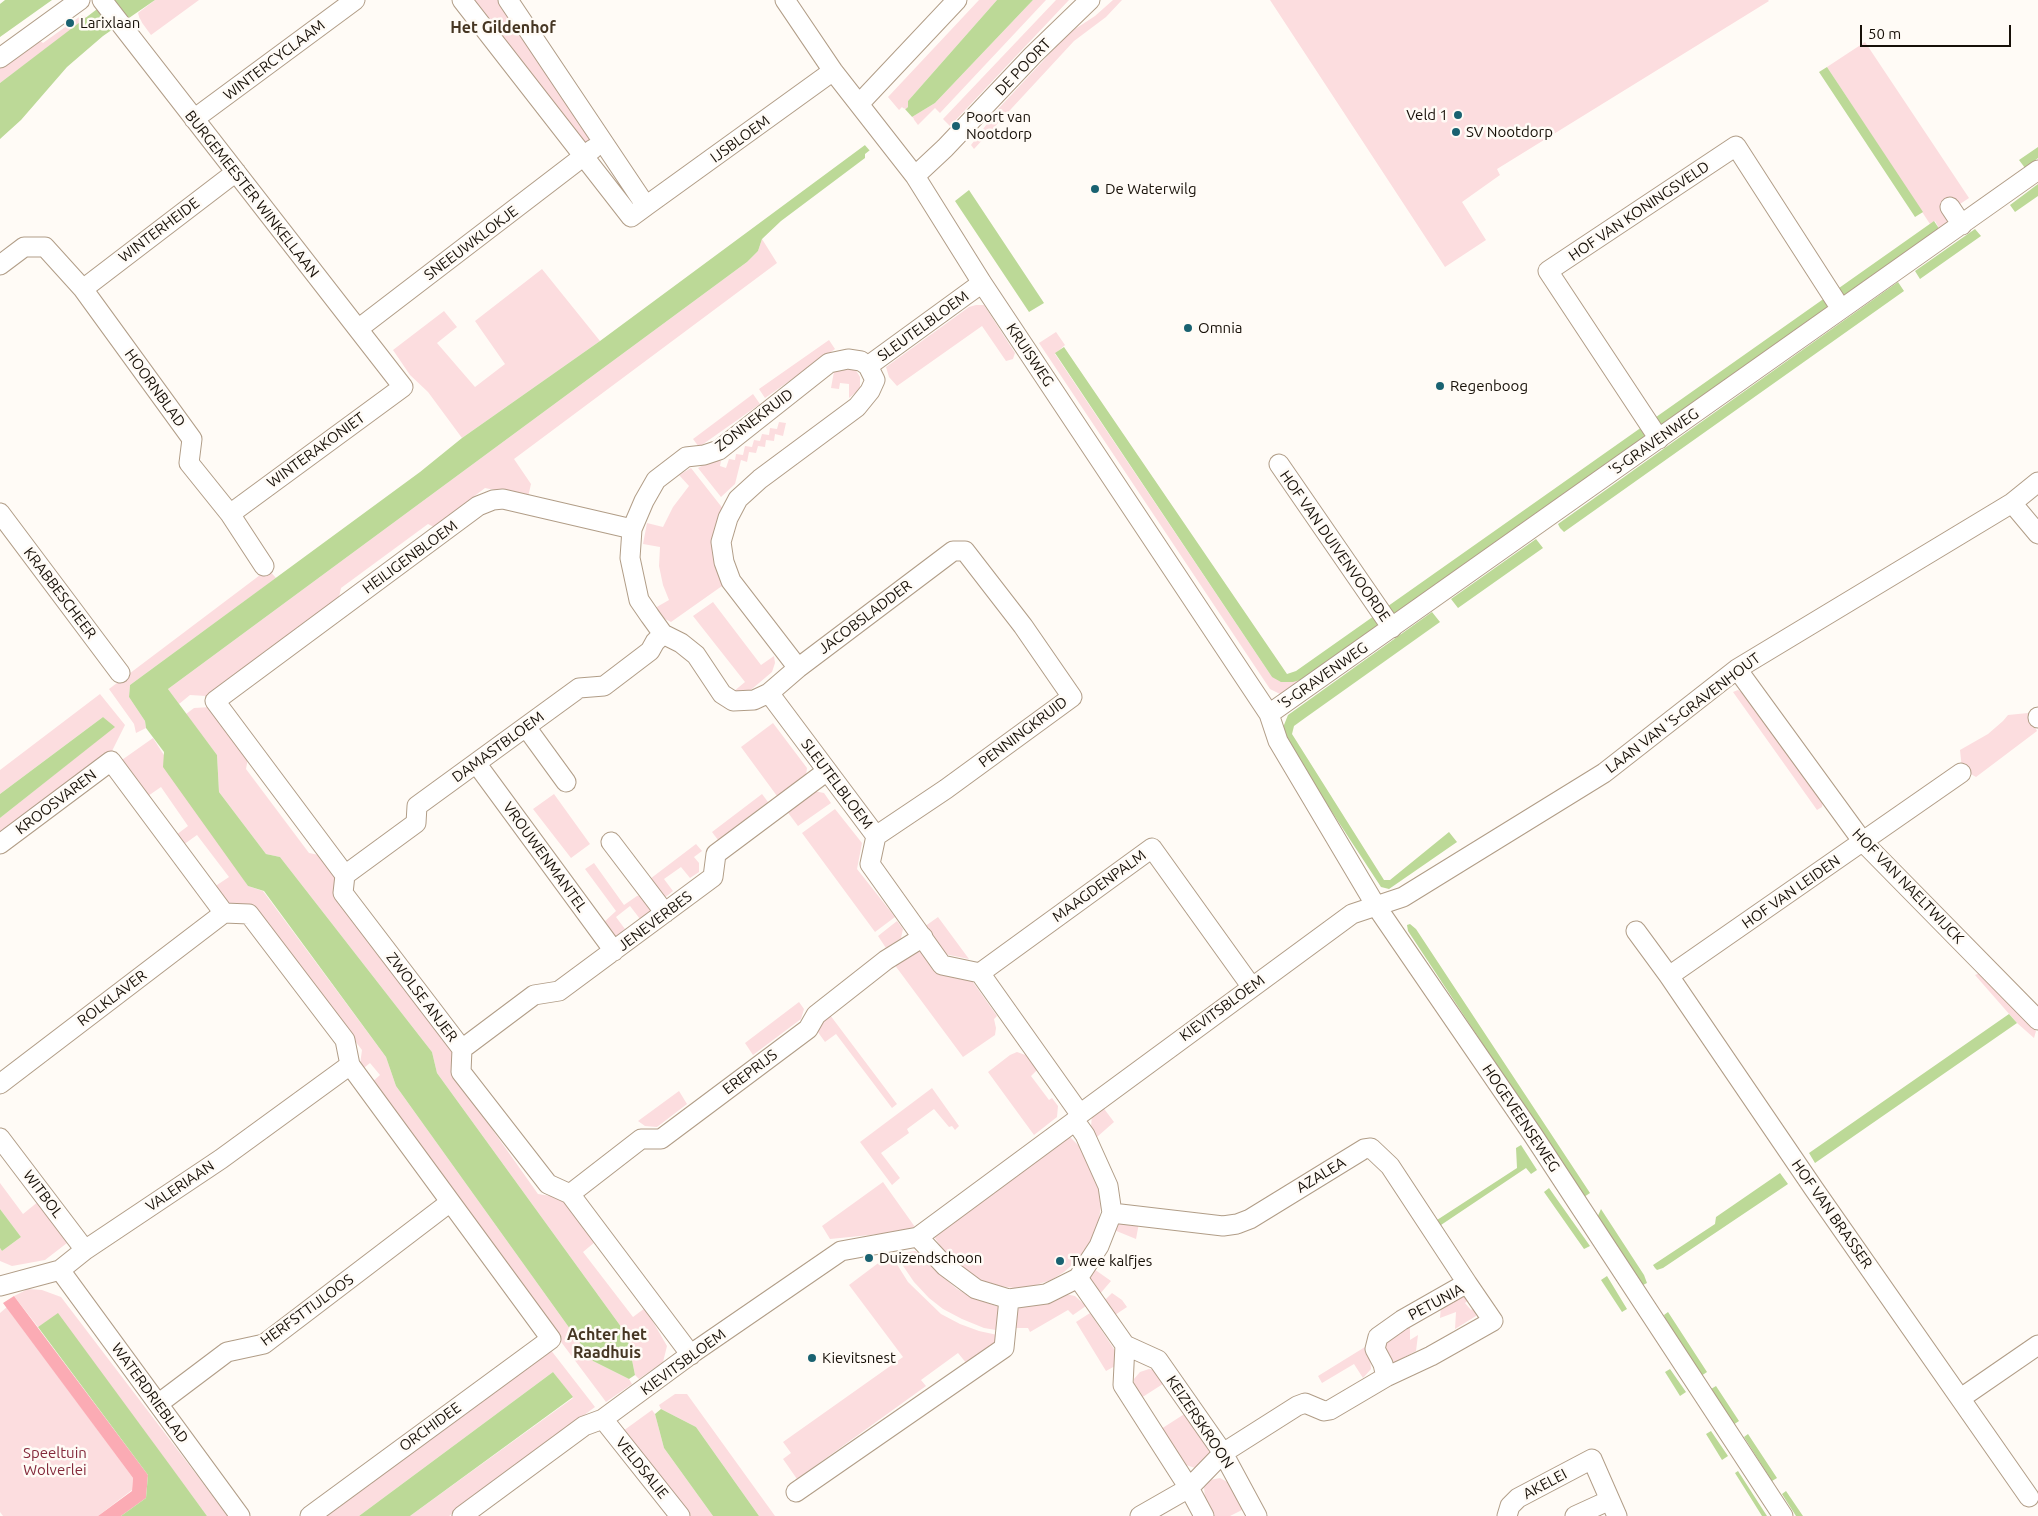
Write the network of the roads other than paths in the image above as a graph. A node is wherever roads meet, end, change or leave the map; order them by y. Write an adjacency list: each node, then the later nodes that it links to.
1 (80, 0): 9 (street)
2 (102, 0): 12 (street, BURGEMEESTER WINKELLAAN)
3 (355, 0): 12 (street, WINTERCYCLAAM)
4 (462, 0): 14 (street, IJSBLOEM)
5 (508, 0): 13 (street)
6 (785, 0): 10 (street, KRUISWEG)
7 (957, 0): 11 (street)
8 (1090, 0): 17 (street, DE POORT)
9 (0, 58)
10 (833, 71): 11 (street, KRUISWEG); 18 (street, IJSBLOEM)
11 (859, 104): 17 (street, KRUISWEG)
12 (194, 119): 16 (street, BURGEMEESTER WINKELLAAN)
13 (602, 142): 14 (street); 18 (street)
14 (584, 156): 18 (street, IJSBLOEM); 25 (street, SNEEUWKLOKJE)
15 (2038, 170): 20 (street, 'S-GRAVENWEG)
16 (236, 172): 23 (street, WINTERHEIDE); 25 (street, BURGEMEESTER WINKELLAAN)
17 (915, 176): 22 (street, KRUISWEG)
18 (646, 206)
19 (1950, 207): 20 (street)
20 (1962, 225): 24 (street, 'S-GRAVENWEG)
21 (0, 265): 23 (street, HOORNBLAD)
22 (982, 283): 26 (street, SLEUTELBLOEM); 44 (street, KRUISWEG)
23 (82, 288): 33 (street, HOORNBLAD)
24 (1840, 307): 28 (street, 'S-GRAVENWEG); 28 (street, HOF VAN KONINGSVELD)
25 (358, 329): 27 (street, BURGEMEESTER WINKELLAAN)
26 (868, 366): 34 (street, ZONNEKRUID); 40 (street, SLEUTELBLOEM)
27 (403, 387): 33 (street, WINTERAKONIET)
28 (1657, 437): 38 (street, 'S-GRAVENWEG)
29 (1279, 464): 38 (street, HOF VAN DUIVENVOORDE)
30 (2038, 482): 31 (street, LAAN VAN 'S-GRAVENHOUT)
31 (2012, 503): 35 (street); 41 (street, LAAN VAN 'S-GRAVENHOUT)
32 (0, 513): 42 (street, KRABBESCHEER)
33 (230, 514): 37 (street, HOORNBLAD)
34 (632, 529): 39 (street, ZONNEKRUID); 54 (street, HEILIGENBLOEM)
35 (2038, 534)
36 (965, 551): 40 (street, JACOBSLADDER); 50 (street, PENNINGKRUID)
37 (264, 566)
38 (1392, 628): 44 (street, 'S-GRAVENWEG)
39 (663, 634): 43 (street); 45 (street, DAMASTBLOEM)
40 (798, 668): 43 (street, JACOBSLADDER)
41 (1737, 669): 52 (street, HOF VAN NAELTWIJCK); 55 (street, LAAN VAN 'S-GRAVENHOUT)
42 (120, 673)
43 (769, 693): 47 (street, SLEUTELBLOEM)
44 (1269, 714): 55 (street, HOGEVEENSEWEG)
45 (526, 727): 46 (street, DAMASTBLOEM); 49 (street)
46 (476, 763): 54 (street, DAMASTBLOEM); 60 (street, VROUWENMANTEL)
47 (827, 771): 50 (street, SLEUTELBLOEM); 57 (street, JENEVERBES)
48 (1961, 773): 52 (street, HOF VAN LEIDEN)
49 (566, 782)
50 (876, 836): 59 (street, SLEUTELBLOEM)
51 (612, 842): 57 (street)
52 (1863, 842): 62 (street, HOF VAN LEIDEN); 64 (street, HOF VAN NAELTWIJCK)
53 (0, 844): 56 (street, KROOSVAREN)
54 (345, 875): 65 (street, ZWOLSE ANJER)
55 (1376, 906): 63 (street, KIEVITSBLOEM); 101 (street, HOGEVEENSEWEG)
56 (224, 913): 66 (street); 67 (street, ROLKLAVER)
57 (665, 913): 60 (street, JENEVERBES)
58 (1636, 931): 62 (street, HOF VAN BRASSER)
59 (923, 937): 61 (street, SLEUTELBLOEM); 70 (street, EREPRIJS)
60 (614, 951): 65 (street, JENEVERBES)
61 (980, 973): 63 (street, MAAGDENPALM); 68 (street)
62 (1669, 976): 84 (street, HOF VAN BRASSER)
63 (1251, 986): 68 (street, KIEVITSBLOEM)
64 (2038, 1020)
65 (462, 1049): 70 (street, ZWOLSE ANJER)
66 (350, 1065): 71 (street); 74 (street, VALERIAAN)
67 (0, 1084)
68 (1077, 1117): 72 (street); 73 (street, KIEVITSBLOEM)
69 (0, 1138): 74 (street, WITBOL)
70 (570, 1194): 82 (street, ZWOLSE ANJER)
71 (450, 1203): 85 (street, HERFSTTIJLOOS); 93 (street, ORCHIDEE)
72 (1112, 1213): 76 (street); 77 (street, AZALEA)
73 (918, 1237): 79 (street); 82 (street, KIEVITSBLOEM)
74 (85, 1250): 75 (street, VALERIAAN)
75 (60, 1270): 78 (street, VALERIAAN); 85 (street, WATERDRIEBLAD)
76 (1078, 1278): 79 (street); 80 (street)
77 (1467, 1283): 83 (street, PETUNIA); 83 (street, PETUNIA)
78 (0, 1286)
79 (1009, 1299): 89 (street)
80 (1125, 1345): 87 (street, KEIZERSKROON); 88 (street)
81 (2038, 1345): 84 (street)
82 (691, 1355): 86 (street, KIEVITSBLOEM)
83 (1386, 1378): 87 (street, PETUNIA)
84 (1961, 1398): 90 (street, HOF VAN BRASSER)
85 (158, 1404): 92 (street, WATERDRIEBLAD)
86 (603, 1419): 94 (street, KIEVITSBLOEM); 95 (street, VELDSALIE)
87 (1223, 1453): 88 (street, PETUNIA); 98 (street, KEIZERSKROON)
88 (1189, 1488): 96 (street, PETUNIA); 97 (street)
89 (796, 1492)
90 (2030, 1496)
91 (1614, 1508): 99 (street, AKELEI); 100 (street)
92 (240, 1516)
93 (310, 1516)
94 (462, 1516)
95 (680, 1516)
96 (1140, 1516)
97 (1204, 1516)
98 (1257, 1516)
99 (1507, 1516)
100 (1575, 1516)
101 (1783, 1516)

